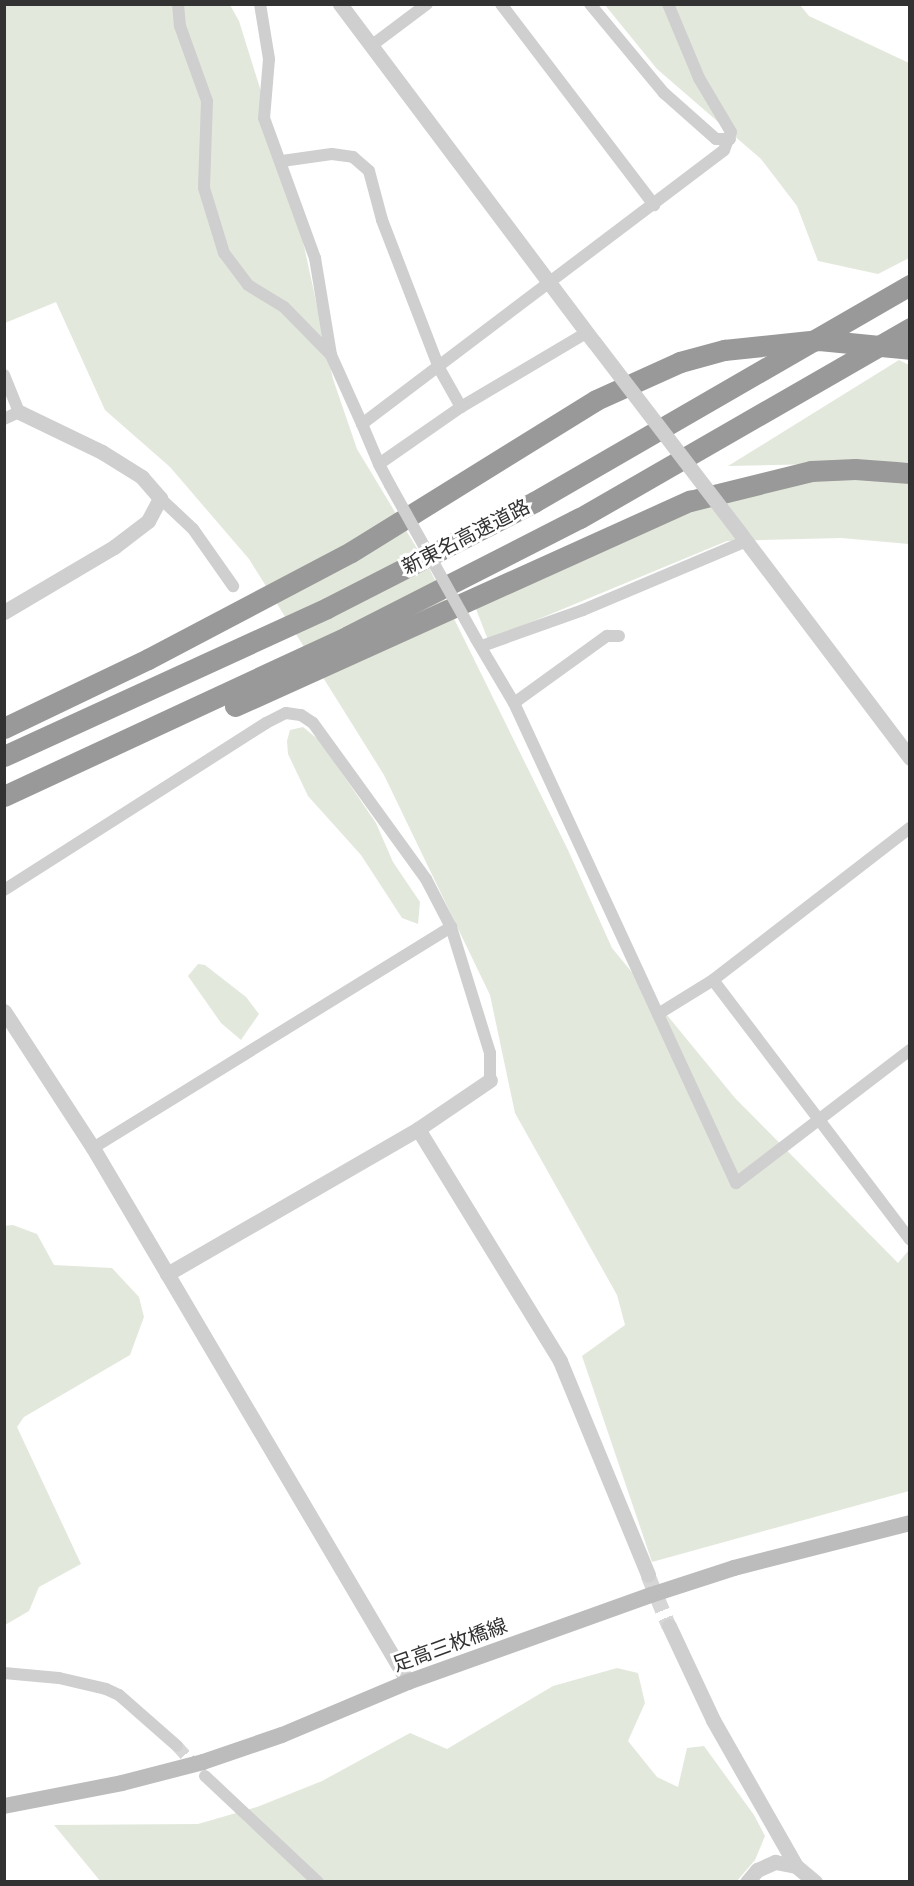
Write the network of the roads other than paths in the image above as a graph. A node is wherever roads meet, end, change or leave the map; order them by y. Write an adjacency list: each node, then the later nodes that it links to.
1 (178, 4): 17 (street)
2 (340, 4): 8 (street)
3 (427, 4): 8 (street)
4 (501, 4): 11 (street)
5 (590, 4): 9 (street)
6 (668, 4): 9 (street)
7 (263, 7): 10 (street)
8 (371, 46): 12 (street)
9 (730, 139): 11 (street)
10 (282, 161): 17 (street); 18 (street)
11 (654, 205): 12 (street)
12 (552, 284): 15 (street); 18 (street)
13 (909, 285): 34 (highway, 新東名高速道路)
14 (909, 328): 36 (highway, 新東名高速道路)
15 (590, 337): 20 (street); 27 (street, bridge)
16 (909, 349): 33 (highway, bridge)
17 (331, 355): 23 (street)
18 (439, 368): 20 (street); 23 (street)
19 (4, 375): 21 (street)
20 (460, 407): 24 (street)
21 (19, 412): 22 (street); 26 (street)
22 (4, 419)
23 (362, 424): 24 (street)
24 (379, 464): 31 (street, bridge)
25 (909, 473): 37 (highway)
26 (160, 498): 28 (street); 29 (street)
27 (743, 537): 31 (street); 35 (street)
28 (233, 586)
29 (4, 612)
30 (619, 636): 32 (street)
31 (479, 643): 32 (street)
32 (514, 704): 43 (street)
33 (4, 728)
34 (4, 756)
35 (909, 758)
36 (4, 796)
37 (4, 802)
38 (909, 828): 41 (street)
39 (4, 890): 40 (street)
40 (451, 927): 45 (street); 48 (street)
41 (713, 980): 43 (street); 46 (street)
42 (4, 1011): 48 (street)
43 (658, 1014): 46 (street)
44 (909, 1050): 46 (street)
45 (490, 1080): 47 (street)
46 (818, 1119): 49 (street)
47 (418, 1129): 50 (street); 52 (street)
48 (93, 1148): 50 (street)
49 (909, 1240)
50 (167, 1274): 55 (street)
51 (909, 1523): 55 (main road, 足高三枚橋線)
52 (648, 1575)
53 (669, 1626): 59 (street)
54 (4, 1673): 56 (street)
55 (408, 1682): 58 (main road, 足高三枚橋線)
56 (177, 1746)
57 (205, 1776): 60 (street)
58 (4, 1806)
59 (796, 1866): 61 (street); 62 (street)
60 (318, 1881)
61 (747, 1881)
62 (816, 1881)

